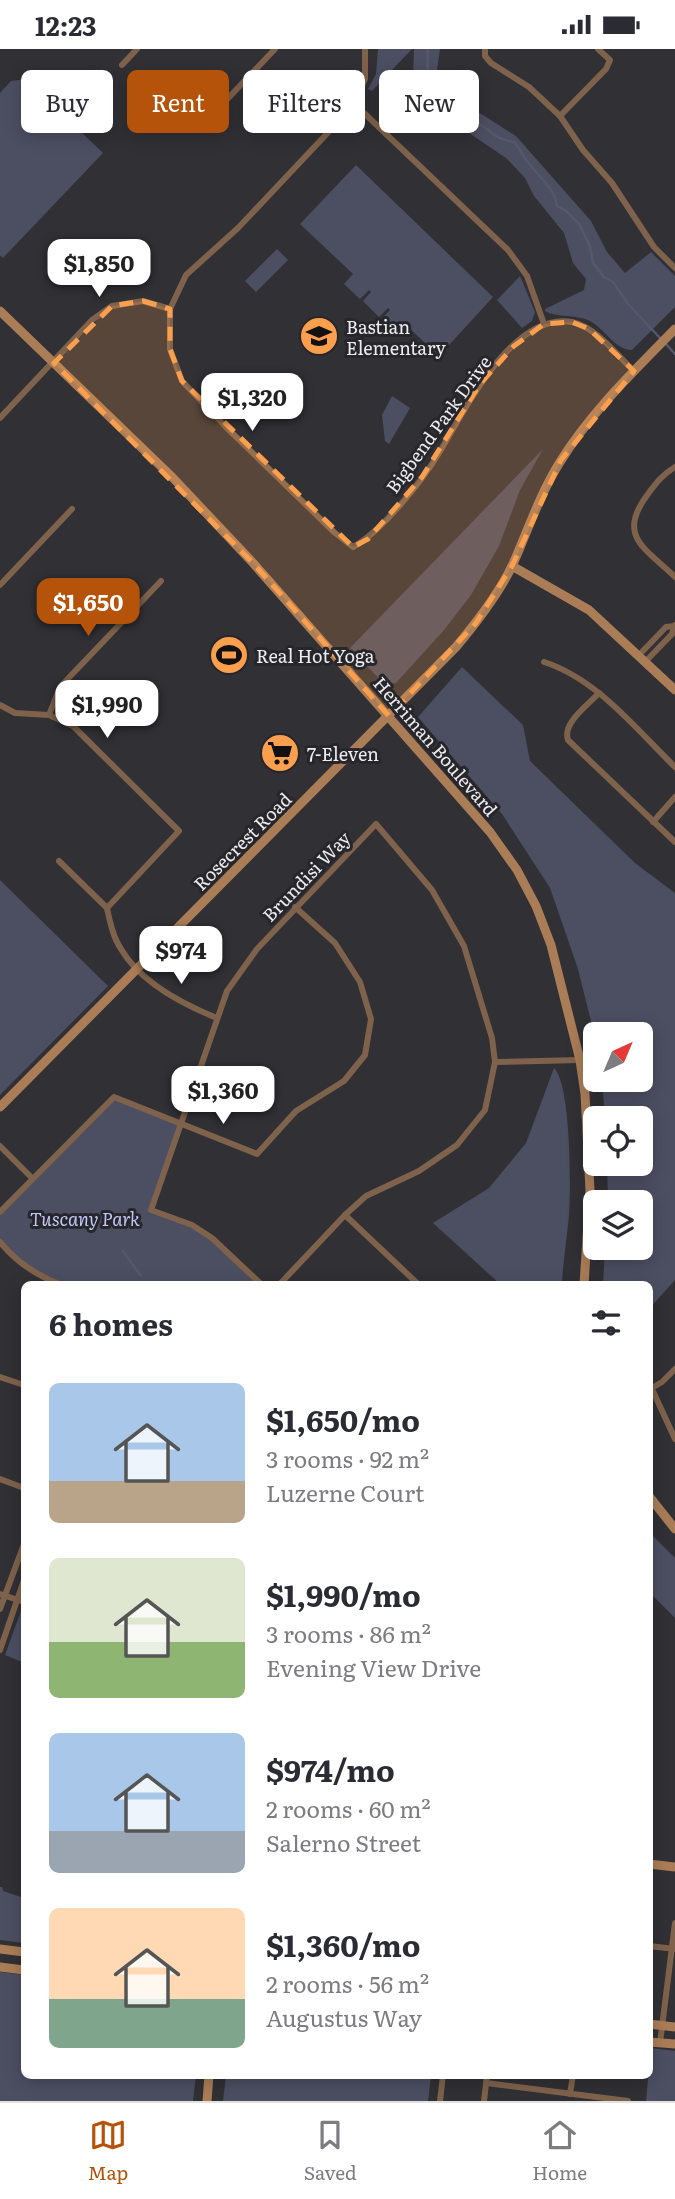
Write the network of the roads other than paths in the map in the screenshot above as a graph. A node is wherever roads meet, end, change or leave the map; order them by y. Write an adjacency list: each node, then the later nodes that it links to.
1 (137, 49): 6 (street)
2 (275, 49): 8 (street)
3 (365, 49): 7 (street)
4 (485, 49): 10 (street)
5 (598, 49): 10 (street)
6 (122, 65)
7 (365, 70)
8 (229, 97)
9 (365, 115): 15 (street)
10 (559, 116): 12 (street)
11 (327, 133): 13 (street)
12 (675, 268)
13 (170, 309): 15 (street, Bigbend Park Drive); 17 (street)
14 (0, 311): 17 (main road, Herriman Boulevard)
15 (544, 324): 18 (street)
16 (674, 330): 18 (main road, Rosecrest Road)
17 (54, 363): 19 (street); 33 (main road, Herriman Boulevard)
18 (634, 371): 22 (main road, Rosecrest Road)
19 (0, 418)
20 (675, 467): 23 (street)
21 (72, 509): 25 (street)
22 (512, 566): 27 (main road); 33 (main road, Rosecrest Road)
23 (675, 577)
24 (161, 581): 32 (street)
25 (0, 585)
26 (674, 626): 27 (street)
27 (642, 658): 29 (main road)
28 (544, 662): 30 (street)
29 (675, 690)
30 (599, 693): 34 (street); 36 (street)
31 (0, 705): 32 (street)
32 (49, 715): 40 (street)
33 (389, 716): 41 (main road, Rosecrest Road); 43 (main road, Herriman Boulevard)
34 (675, 767)
35 (675, 797): 36 (street)
36 (653, 821): 37 (street)
37 (675, 842)
38 (59, 861): 40 (street)
39 (295, 907): 42 (street, Brundisi Way); 44 (street, Brundisi Way); 46 (street)
40 (107, 908): 41 (street)
41 (136, 969): 42 (street); 45 (main road, Rosecrest Road)
42 (218, 1018): 46 (street, Brundisi Way)
43 (580, 1060): 44 (street); 56 (main road, Herriman Boulevard)
44 (495, 1062): 50 (street)
45 (0, 1107)
46 (179, 1124): 48 (street); 53 (street, Brundisi Way)
47 (0, 1146): 48 (street)
48 (32, 1178): 49 (street)
49 (0, 1212)
50 (345, 1215): 54 (street); 55 (street)
51 (0, 1242): 52 (street)
52 (52, 1281)
53 (258, 1281)
54 (283, 1281)
55 (415, 1281)
56 (584, 1281)
57 (675, 1369): 60 (street)
58 (0, 1377): 59 (street)
59 (21, 1384)
60 (653, 1387)
61 (653, 1393): 62 (street)
62 (675, 1439)
63 (0, 1479): 64 (street)
64 (21, 1487)
65 (653, 1501): 66 (main road)
66 (675, 1529)
67 (21, 1551): 68 (street)
68 (2, 1594): 69 (street); 70 (street)
69 (21, 1601): 71 (street)
70 (0, 1609)
71 (0, 1650)
72 (653, 1864): 73 (main road)
73 (675, 1867)
74 (675, 1923): 76 (street)
75 (653, 1946): 76 (street)
76 (673, 1948): 82 (street)
77 (0, 1949): 78 (main road)
78 (21, 1952)
79 (0, 1967): 80 (main road)
80 (21, 1970)
81 (653, 2024): 82 (main road)
82 (662, 2025): 83 (main road); 85 (street)
83 (675, 2027)
84 (653, 2042): 85 (main road)
85 (660, 2043): 86 (main road)
86 (675, 2045)
87 (209, 2079): 92 (main road)
88 (443, 2079): 93 (street)
89 (486, 2079): 91 (street); 94 (street)
90 (572, 2079): 91 (street)
91 (570, 2094): 95 (street)
92 (207, 2101)
93 (440, 2101)
94 (484, 2101)
95 (628, 2101)

